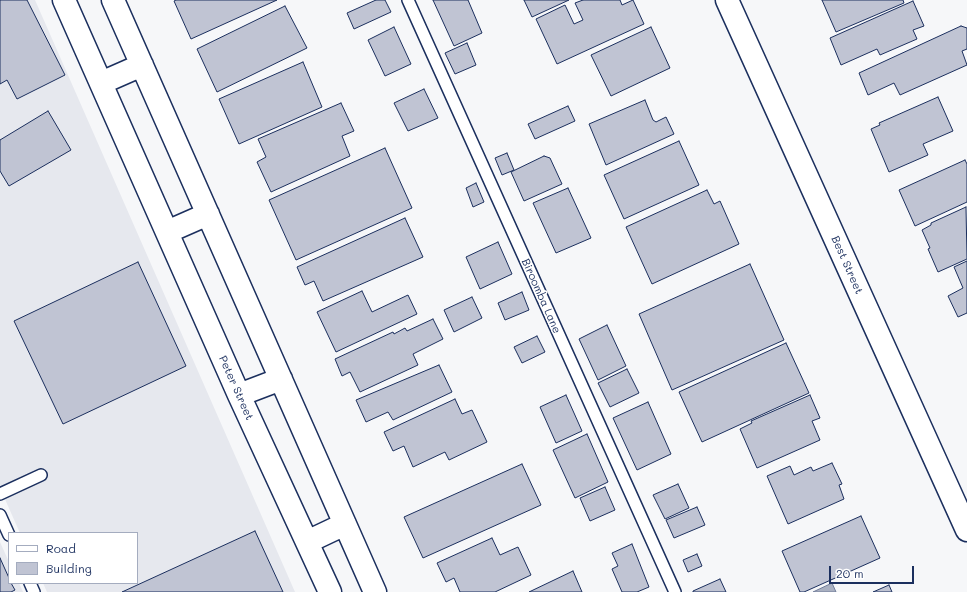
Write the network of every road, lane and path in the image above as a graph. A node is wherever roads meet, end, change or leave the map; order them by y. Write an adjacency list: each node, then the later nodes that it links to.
1 (64, 0): 6 (street, Peter Street)
2 (113, 0): 5 (street)
3 (408, 0): 20 (lane, Biroomba Lane)
4 (727, 0): 15 (street, Best Street)
5 (142, 65): 6 (street); 7 (street)
6 (101, 83): 8 (street, Peter Street)
7 (208, 214): 8 (street); 9 (street)
8 (167, 232): 10 (street, Peter Street)
9 (281, 378): 10 (street); 14 (street)
10 (239, 395): 17 (street, Peter Street)
11 (41, 476): 12 (lane)
12 (0, 494)
13 (0, 516): 16 (lane)
14 (345, 524): 17 (street); 19 (street)
15 (967, 530)
16 (8, 533)
17 (307, 542): 18 (street, Peter Street)
18 (330, 592)
19 (375, 592)
20 (675, 592)

